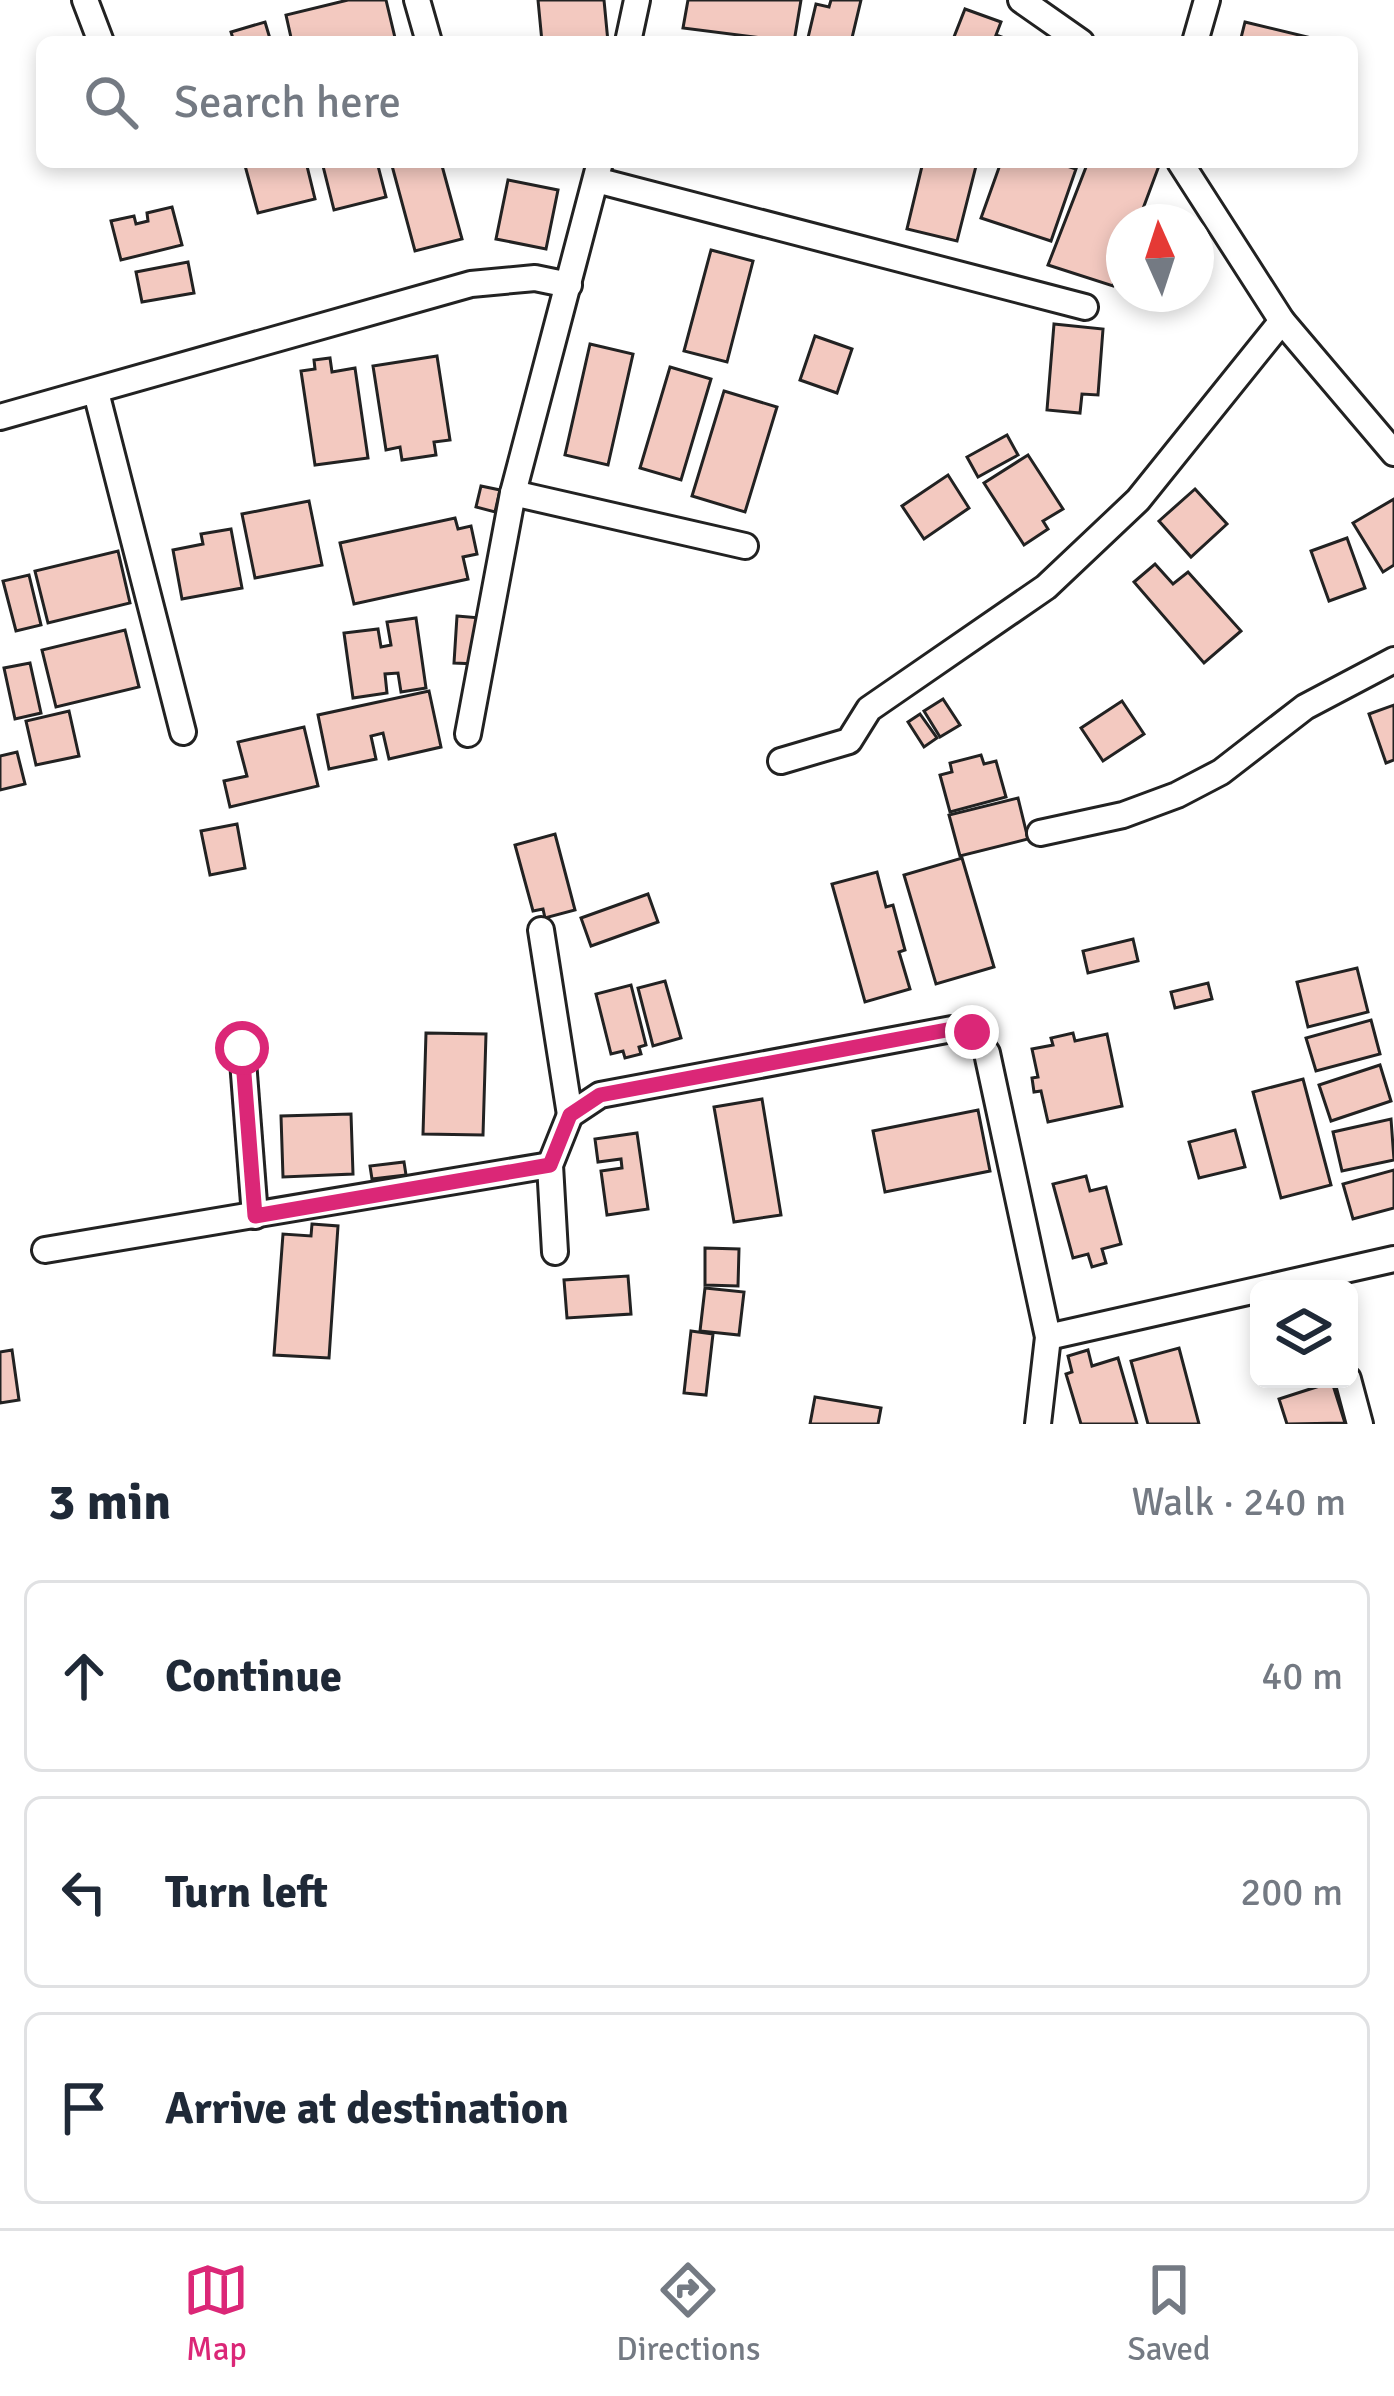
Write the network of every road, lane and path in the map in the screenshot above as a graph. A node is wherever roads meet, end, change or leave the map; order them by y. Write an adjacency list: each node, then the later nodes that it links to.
1 (85, 0): 6 (street)
2 (417, 0): 7 (street)
3 (637, 0): 8 (street)
4 (1021, 0): 9 (street)
5 (1207, 0): 10 (street)
6 (99, 36)
7 (427, 36)
8 (629, 36)
9 (1073, 36)
10 (1197, 36)
11 (1184, 168): 15 (street)
12 (598, 171): 13 (street); 14 (street)
13 (569, 285): 16 (street); 19 (street)
14 (1085, 307)
15 (1282, 321): 18 (street); 24 (street)
16 (96, 392): 17 (street); 22 (street)
17 (0, 417)
18 (1394, 450)
19 (513, 493): 20 (street); 23 (street)
20 (745, 546)
21 (1394, 660): 25 (street)
22 (183, 732)
23 (468, 734)
24 (781, 761)
25 (1040, 833)
26 (541, 930): 28 (street)
27 (242, 1048): 30 (street)
28 (570, 1115): 29 (street); 36 (street)
29 (550, 1165): 30 (street); 32 (street)
30 (255, 1216): 31 (street)
31 (45, 1250)
32 (554, 1252)
33 (1394, 1259): 34 (street)
34 (1328, 1280)
35 (1250, 1296): 36 (street)
36 (1048, 1336): 38 (street)
37 (1350, 1388): 39 (street)
38 (1038, 1424)
39 (1360, 1424)

